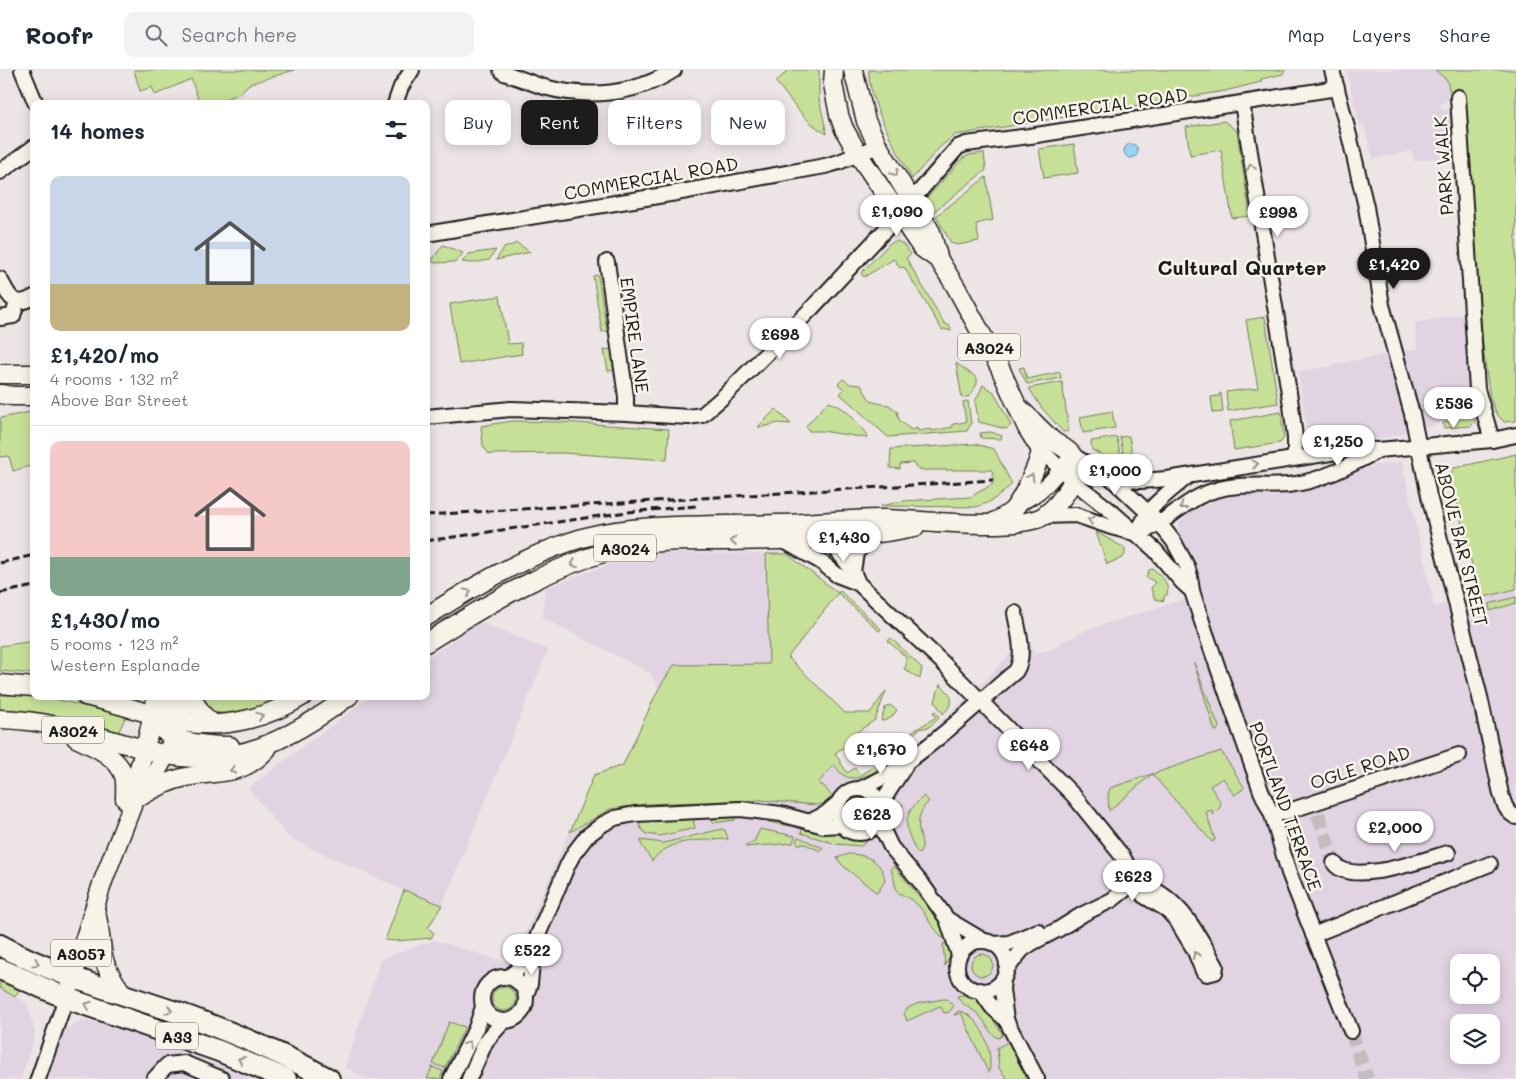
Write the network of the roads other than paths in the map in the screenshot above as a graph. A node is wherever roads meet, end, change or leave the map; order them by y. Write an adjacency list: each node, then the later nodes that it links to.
1 (22, 70): 10 (street)
2 (412, 70): 11 (street)
3 (501, 70): 4 (street)
4 (674, 70)
5 (834, 70): 15 (main road, A3024)
6 (852, 70): 13 (main road, A3024)
7 (1332, 70): 8 (street, ABOVE BAR STREET)
8 (1336, 88): 12 (street, COMMERCIAL ROAD); 37 (street, ABOVE BAR STREET)
9 (1458, 97): 36 (street, PARK WALK)
10 (34, 100)
11 (396, 100)
12 (1242, 103): 17 (street, COMMERCIAL ROAD); 41 (street, one-way to 12)
13 (878, 146): 15 (street, COMMERCIAL ROAD); 17 (main road, A3024, one-way to 17)
14 (30, 150): 16 (street)
15 (858, 154): 18 (main road, A3024); 19 (street, COMMERCIAL ROAD)
16 (0, 172)
17 (912, 200): 18 (street, COMMERCIAL ROAD); 20 (main road, A3024)
18 (900, 214): 20 (main road, A3024); 33 (street, COMMERCIAL ROAD)
19 (430, 233)
20 (940, 260): 32 (main road, A3024)
21 (607, 262): 33 (street, EMPIRE LANE)
22 (0, 279): 23 (street)
23 (8, 297): 24 (street); 25 (street)
24 (30, 299)
25 (0, 318)
26 (30, 373): 27 (main road)
27 (0, 374)
28 (30, 376): 29 (main road)
29 (30, 392)
30 (0, 394): 31 (main road)
31 (30, 396)
32 (1020, 408): 38 (main road, A3024); 40 (main road, A3024)
33 (626, 413): 34 (street)
34 (430, 417)
35 (1516, 435): 36 (street)
36 (1492, 440): 37 (street)
37 (1419, 446): 39 (street); 85 (street, ABOVE BAR STREET)
38 (1040, 450): 42 (street, PORTLAND TERRACE); 45 (main road, one-way to 38)
39 (1378, 450): 41 (street); 50 (street, one-way to 50)
40 (1072, 455): 42 (main road); 44 (street, PORTLAND TERRACE)
41 (1295, 458): 43 (street, one-way to 41)
42 (1066, 476): 45 (street); 47 (main road); 53 (street, PORTLAND TERRACE)
43 (1188, 476): 44 (street); 46 (street)
44 (1110, 477): 46 (street, PORTLAND TERRACE)
45 (1019, 503): 49 (main road)
46 (1148, 511): 50 (street, PORTLAND TERRACE); 53 (street)
47 (1044, 516): 49 (main road, A3024); 53 (street, PORTLAND TERRACE, one-way to 47)
48 (935, 523): 49 (main road, A3024); 51 (main road, A3024); 52 (main road, A3024)
49 (992, 523)
50 (1160, 524): 53 (street); 57 (street, PORTLAND TERRACE)
51 (819, 533): 52 (main road, A3024); 54 (main road, A3024); 55 (street); 56 (street); 59 (main road, A3024, one-way to 51)
52 (873, 534): 56 (street)
53 (1137, 534): 57 (street, PORTLAND TERRACE)
54 (782, 540): 55 (street); 60 (main road, A3024, one-way to 60)
55 (821, 562): 56 (street)
56 (855, 577): 70 (street)
57 (1192, 591): 84 (street, PORTLAND TERRACE)
58 (1015, 613): 70 (street)
59 (430, 615)
60 (430, 640)
61 (0, 684): 62 (main road)
62 (30, 687)
63 (96, 700): 73 (main road, A3024)
64 (158, 700): 73 (main road, A3057)
65 (169, 700): 73 (main road)
66 (181, 700): 73 (main road, A3057)
67 (193, 700): 74 (main road)
68 (296, 700): 74 (main road, A3024, one-way to 68)
69 (344, 700): 75 (main road, A3024)
70 (981, 700): 79 (street); 94 (street)
71 (0, 719): 72 (main road, A3024)
72 (48, 724): 76 (main road, A3024); 83 (main road)
73 (166, 724): 74 (main road, A3024); 75 (main road); 76 (main road, A3057); 77 (main road, A3057)
74 (213, 724)
75 (272, 743): 77 (main road, A3024); 83 (main road, one-way to 83)
76 (145, 749): 77 (main road, A3024); 83 (main road, A3057)
77 (166, 754): 83 (main road, A3057)
78 (1459, 755): 84 (street, OGLE ROAD)
79 (908, 762): 80 (street); 82 (street)
80 (860, 789): 81 (street); 82 (street)
81 (838, 803): 87 (street); 88 (street)
82 (880, 805): 86 (street)
83 (134, 807): 95 (main road, A3057)
84 (1272, 814): 98 (street, PORTLAND TERRACE)
85 (1516, 817)
86 (878, 820): 89 (street); 90 (street)
87 (809, 822): 88 (street); 101 (street)
88 (842, 824): 89 (street)
89 (867, 831): 90 (street)
90 (891, 847): 97 (street)
91 (1448, 853): 92 (street)
92 (1334, 863)
93 (1490, 864): 98 (street)
94 (1136, 881): 94 (street, one-way to 94); 96 (street)
95 (95, 908): 106 (main road, A3057); 108 (main road)
96 (1083, 914): 99 (street); 104 (street)
97 (947, 919): 99 (street); 102 (street)
98 (1313, 935): 114 (street, PORTLAND TERRACE)
99 (989, 943): 102 (street); 104 (street)
100 (0, 945): 106 (highway, A33, one-way to 106)
101 (533, 952): 105 (street); 109 (street)
102 (959, 955): 107 (street)
103 (0, 969): 110 (highway, A33)
104 (1004, 974): 107 (street); 112 (street)
105 (508, 977): 109 (street); 111 (street)
106 (73, 978): 108 (highway, A33); 110 (main road, A3057)
107 (980, 990): 112 (street)
108 (123, 994): 119 (highway, A33, one-way to 119)
109 (526, 994): 113 (street)
110 (66, 998): 115 (street); 118 (highway, A33, one-way to 110)
111 (483, 1007): 113 (street); 120 (street, one-way to 111)
112 (1006, 1020): 122 (street)
113 (503, 1022): 121 (street)
114 (1352, 1031)
115 (38, 1079)
116 (154, 1079): 117 (street)
117 (222, 1079)
118 (286, 1079)
119 (330, 1079)
120 (451, 1079)
121 (469, 1079)
122 (1038, 1079)

